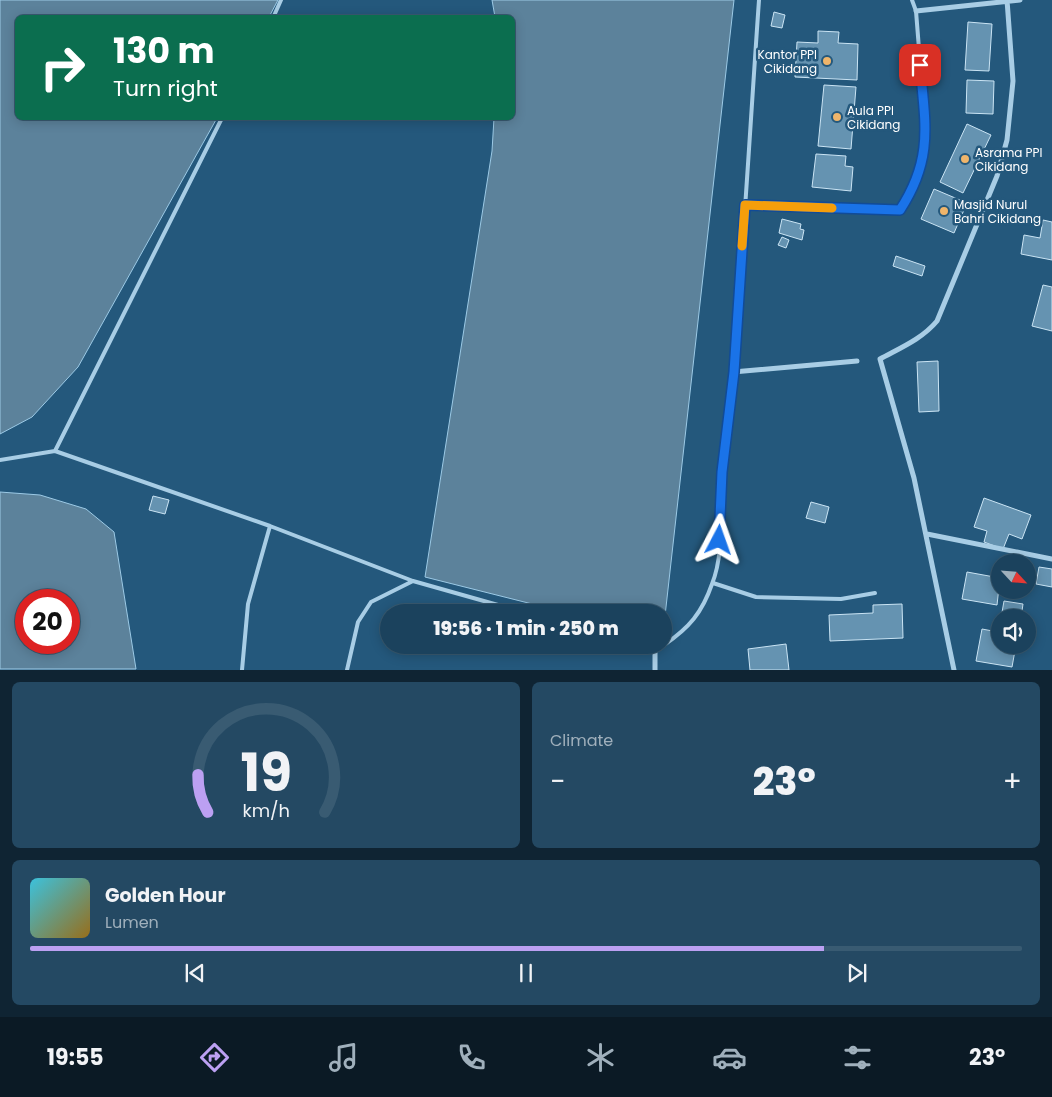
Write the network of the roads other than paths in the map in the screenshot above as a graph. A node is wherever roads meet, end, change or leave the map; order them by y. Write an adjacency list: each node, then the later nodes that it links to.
1 (282, 0): 7 (lane)
2 (759, 0): 9 (lane)
3 (912, 0): 6 (lane)
4 (1020, 0): 5 (street)
5 (1008, 1): 6 (street); 15 (street)
6 (916, 11): 9 (lane)
7 (274, 15)
8 (221, 120): 12 (lane)
9 (745, 205): 11 (lane)
10 (858, 361): 11 (street)
11 (734, 372): 18 (lane)
12 (55, 451): 13 (lane); 14 (lane)
13 (0, 460)
14 (270, 526): 17 (lane); 23 (lane)
15 (927, 534): 16 (street); 26 (street)
16 (1052, 559)
17 (413, 581): 20 (lane); 24 (lane)
18 (713, 584): 19 (lane); 21 (lane)
19 (875, 593)
20 (495, 604)
21 (672, 639)
22 (655, 654): 25 (street)
23 (242, 670)
24 (347, 670)
25 (655, 670)
26 (954, 670)

